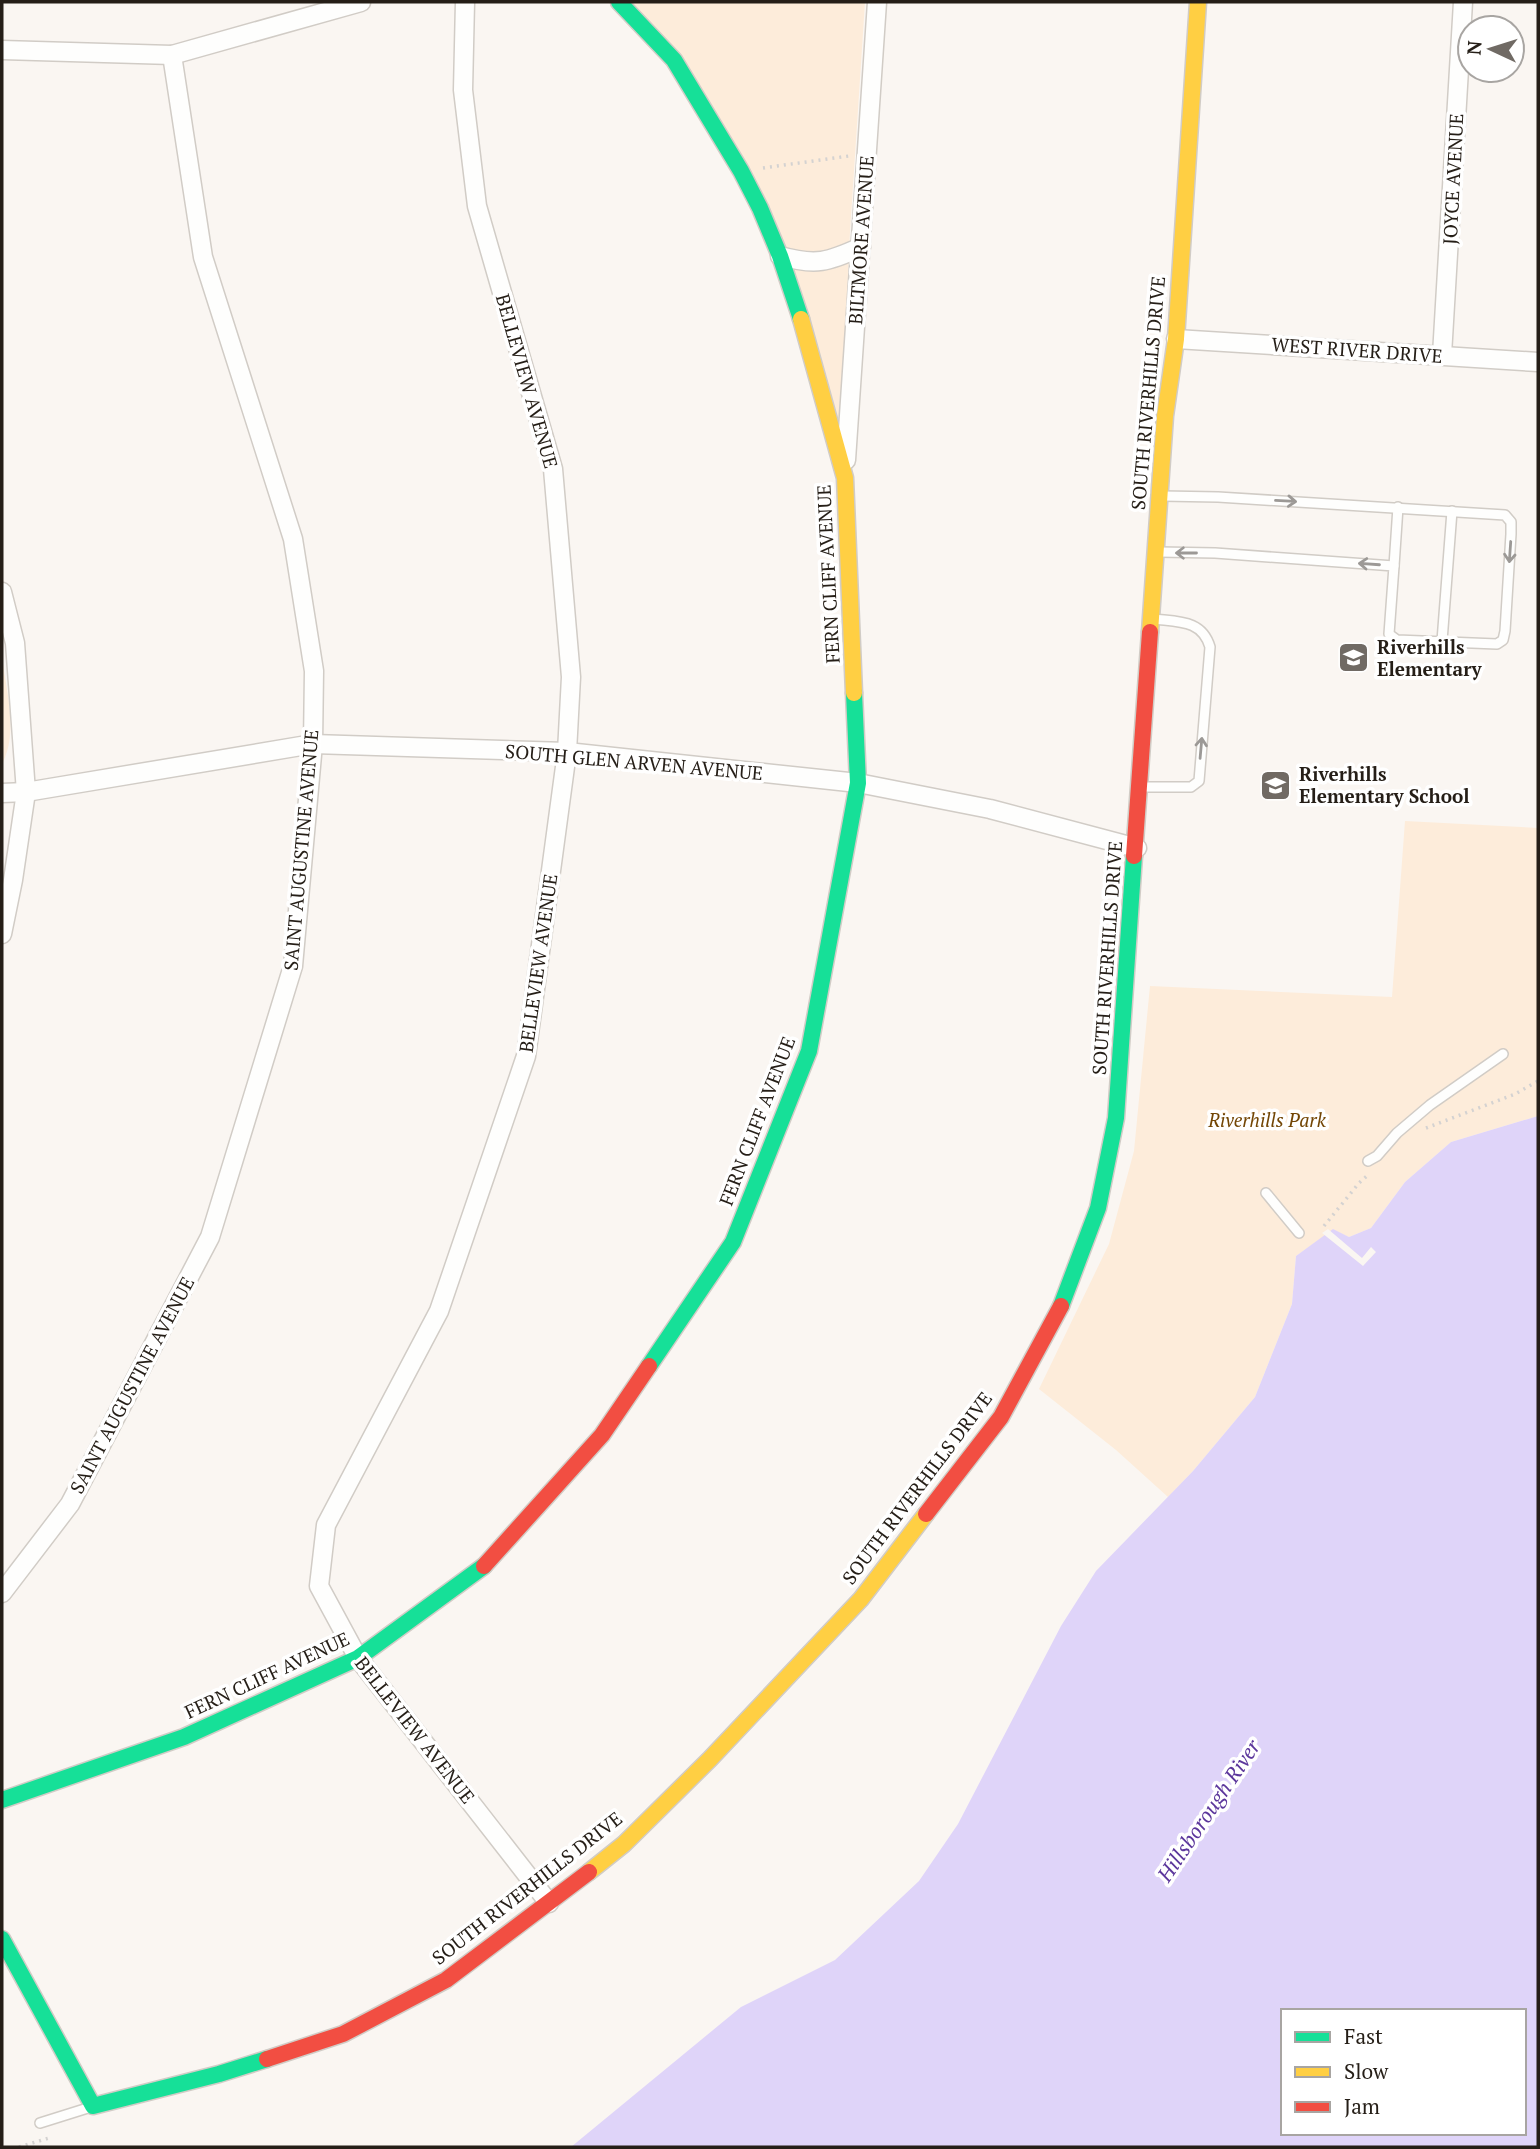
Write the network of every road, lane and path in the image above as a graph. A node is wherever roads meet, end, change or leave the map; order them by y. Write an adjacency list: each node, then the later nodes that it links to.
1 (361, 2): 8 (street)
2 (465, 2): 26 (street, BELLEVIEW AVENUE)
3 (619, 2): 10 (street, FERN CLIFF AVENUE)
4 (877, 2): 9 (street, BILTMORE AVENUE)
5 (1198, 2): 13 (street, SOUTH RIVERHILLS DRIVE)
6 (1463, 2): 14 (street, JOYCE AVENUE)
7 (2, 50): 8 (street)
8 (172, 55): 25 (street, SAINT AUGUSTINE AVENUE)
9 (867, 155): 10 (path); 11 (street, BILTMORE AVENUE)
10 (741, 171): 12 (street, FERN CLIFF AVENUE)
11 (861, 247): 12 (street); 16 (street, BILTMORE AVENUE)
12 (780, 256): 16 (street, FERN CLIFF AVENUE)
13 (1176, 339): 14 (street, WEST RIVER DRIVE); 17 (street, SOUTH RIVERHILLS DRIVE)
14 (1442, 355): 15 (street, WEST RIVER DRIVE)
15 (1538, 362)
16 (845, 478): 27 (street, FERN CLIFF AVENUE)
17 (1160, 496): 18 (lane, one-way to 18); 20 (street, SOUTH RIVERHILLS DRIVE)
18 (1398, 508): 19 (lane); 21 (lane)
19 (1452, 511): 24 (lane); 24 (lane, one-way to 24)
20 (1156, 552): 21 (lane, one-way to 20); 23 (street, SOUTH RIVERHILLS DRIVE)
21 (1394, 566): 24 (lane)
22 (2, 592): 29 (street)
23 (1152, 619): 28 (street, SOUTH RIVERHILLS DRIVE); 28 (lane, one-way to 23)
24 (1442, 641)
25 (313, 744): 26 (street, SOUTH GLEN ARVEN AVENUE); 29 (street, SOUTH GLEN ARVEN AVENUE); 41 (street, SAINT AUGUSTINE AVENUE)
26 (567, 752): 27 (street, SOUTH GLEN ARVEN AVENUE); 42 (street, BELLEVIEW AVENUE)
27 (858, 783): 31 (street, SOUTH GLEN ARVEN AVENUE); 42 (street, FERN CLIFF AVENUE)
28 (1140, 787): 31 (street, SOUTH RIVERHILLS DRIVE)
29 (26, 792): 30 (street, SOUTH GLEN ARVEN AVENUE); 32 (street)
30 (2, 793)
31 (1137, 848): 44 (street, SOUTH RIVERHILLS DRIVE)
32 (2, 934)
33 (1503, 1054): 36 (lane)
34 (1538, 1081): 35 (path)
35 (1424, 1129)
36 (1368, 1161)
37 (1368, 1175): 39 (path)
38 (1266, 1193): 40 (lane)
39 (1324, 1226)
40 (1299, 1233)
41 (2, 1593)
42 (358, 1658): 43 (street, FERN CLIFF AVENUE); 44 (street, BELLEVIEW AVENUE)
43 (2, 1800)
44 (549, 1903): 46 (street, SOUTH RIVERHILLS DRIVE)
45 (2, 1939): 46 (street)
46 (93, 2106): 47 (lane)
47 (40, 2123)
48 (49, 2138): 49 (path)
49 (19, 2147)

